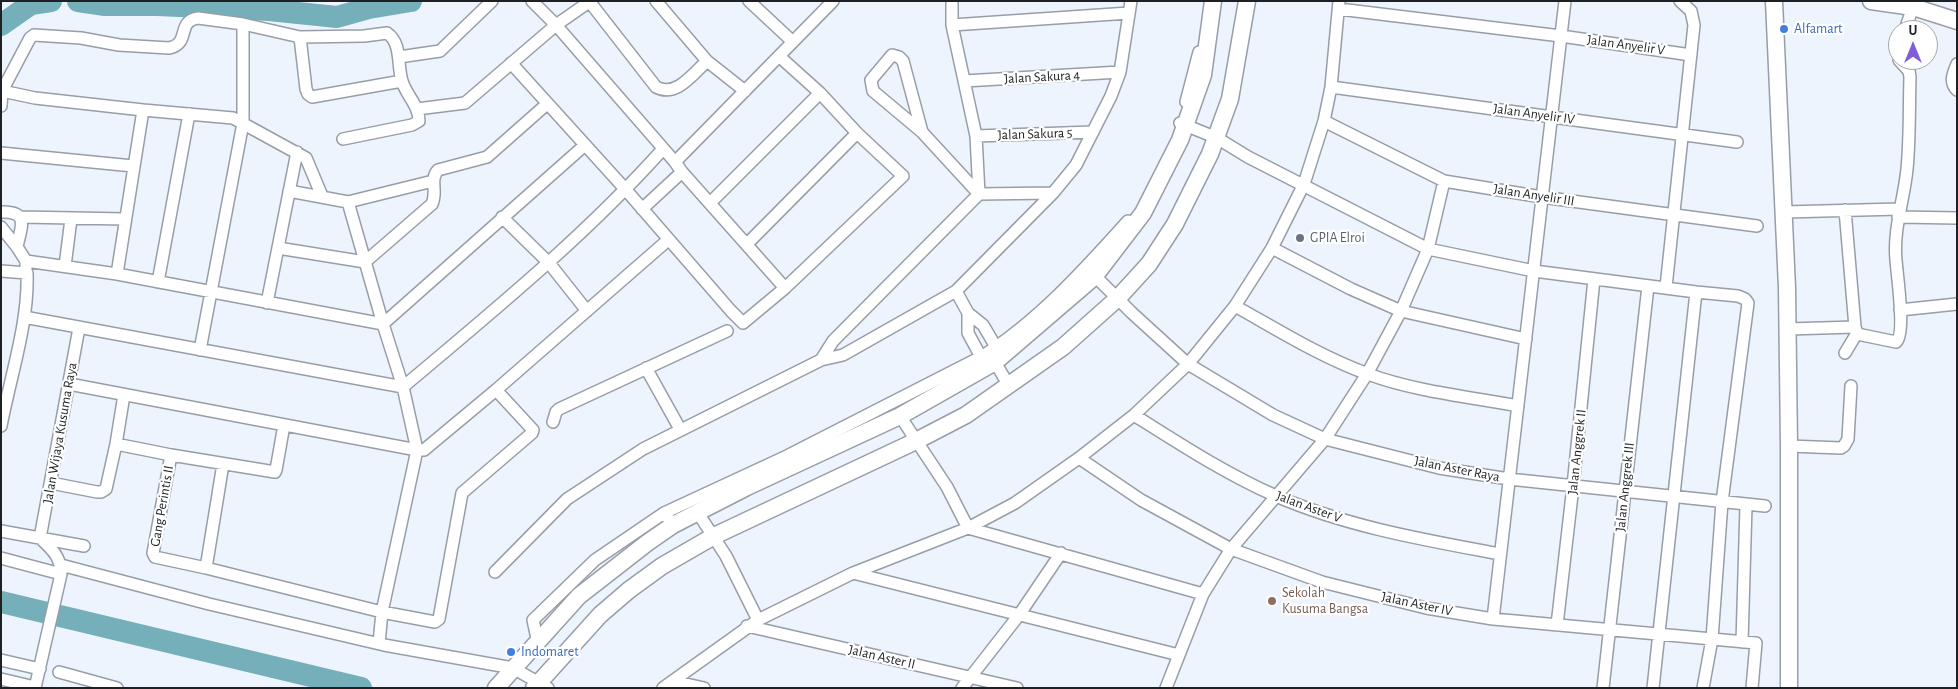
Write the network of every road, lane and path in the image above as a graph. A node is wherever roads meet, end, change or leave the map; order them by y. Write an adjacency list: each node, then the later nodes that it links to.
1 (492, 1): 31 (street)
2 (532, 1): 25 (street)
3 (656, 1): 33 (street)
4 (749, 1): 29 (street)
5 (833, 1): 29 (street)
6 (952, 1): 26 (street)
7 (1131, 1): 21 (street)
8 (1205, 1): 20 (street)
9 (1247, 1): 59 (street)
10 (1565, 1): 27 (street)
11 (1680, 1): 30 (street)
12 (1774, 1): 13 (street); 83 (street)
13 (1779, 1)
14 (1871, 1): 17 (street)
15 (1929, 1): 19 (street)
16 (589, 2): 25 (street); 33 (street)
17 (1914, 4): 22 (street); 23 (street)
18 (1339, 5): 27 (street, Jalan Anyelir V); 40 (street)
19 (1957, 10)
20 (1209, 13): 53 (street)
21 (1129, 14): 26 (street); 37 (street)
22 (1908, 20)
23 (1957, 21)
24 (243, 24): 28 (street); 42 (street); 52 (street)
25 (556, 25): 34 (street); 63 (street)
26 (952, 25): 39 (street)
27 (1561, 36): 30 (street, Jalan Anyelir V); 50 (street)
28 (300, 37): 31 (street); 38 (street)
29 (793, 42): 32 (street)
30 (1692, 55): 57 (street)
31 (399, 57): 38 (street)
32 (780, 57): 43 (street); 44 (street)
33 (707, 61): 43 (street)
34 (511, 63): 45 (street); 47 (street)
35 (1957, 64): 41 (street)
36 (1908, 70): 84 (street)
37 (1120, 72): 39 (street, Jalan Sakura 4); 55 (street)
38 (402, 81): 47 (street)
39 (964, 81): 58 (street)
40 (1331, 87): 50 (street, Jalan Anyelir IV); 51 (street)
41 (1957, 90)
42 (2, 91): 46 (street); 48 (street)
43 (745, 91): 66 (street)
44 (820, 93): 56 (street); 79 (street)
45 (547, 104): 62 (street); 69 (street)
46 (1, 106)
47 (417, 109): 60 (street)
48 (143, 110): 49 (street); 67 (street)
49 (189, 114): 52 (street); 109 (street)
50 (1552, 117): 57 (street, Jalan Anyelir IV); 77 (street)
51 (1324, 121): 70 (street, Jalan Anyelir III); 71 (street)
52 (243, 123): 64 (street); 114 (street)
53 (1184, 124): 59 (street); 105 (street)
54 (922, 132): 54 (street); 75 (street)
55 (1093, 132): 58 (street, Jalan Sakura 5); 74 (street)
56 (857, 133): 94 (street); 111 (street)
57 (1683, 134): 61 (street, Jalan Anyelir IV); 85 (street)
58 (976, 136): 75 (street)
59 (1217, 138): 71 (street); 116 (street)
60 (343, 139)
61 (1738, 142)
62 (585, 145): 72 (street); 87 (street)
63 (663, 149): 66 (street); 72 (street)
64 (296, 152): 73 (street); 76 (street)
65 (1, 153): 67 (street)
66 (675, 162): 68 (street)
67 (133, 166): 90 (street)
68 (682, 172): 79 (street); 80 (street)
69 (433, 180): 78 (street); 100 (street)
70 (1444, 181): 77 (street, Jalan Anyelir III); 98 (street)
71 (1304, 184): 97 (street); 98 (street)
72 (626, 190): 80 (street); 101 (street)
73 (289, 191): 76 (street); 96 (street)
74 (1053, 192): 75 (street); 113 (street)
75 (979, 194): 134 (street)
76 (322, 196): 78 (street)
77 (1542, 197): 85 (street, Jalan Anyelir III); 104 (street)
78 (348, 202): 100 (street)
79 (710, 203): 94 (street)
80 (642, 209): 93 (street)
81 (1845, 210): 83 (street); 84 (street); 128 (street)
82 (1, 212): 86 (street)
83 (1785, 212): 127 (street)
84 (1899, 213): 88 (street); 120 (street)
85 (1674, 214): 91 (street, Jalan Anyelir III); 112 (street)
86 (21, 217): 89 (street); 95 (street)
87 (502, 217): 101 (street); 125 (street)
88 (1957, 218)
89 (70, 219): 90 (street); 102 (street)
90 (125, 219): 107 (street)
91 (1757, 226)
92 (1, 227): 95 (street)
93 (668, 240): 111 (street); 121 (street)
94 (747, 244): 111 (street)
95 (17, 247): 99 (street)
96 (278, 248): 100 (street); 117 (street)
97 (1272, 248): 119 (street); 122 (street)
98 (1428, 249): 104 (street); 122 (street)
99 (26, 261): 102 (street); 106 (street)
100 (365, 262): 125 (street)
101 (549, 264): 121 (street); 143 (street)
102 (65, 266): 107 (street)
103 (1, 271): 106 (street)
104 (1534, 271): 108 (street); 130 (street)
105 (1090, 272): 116 (street, Jalan Aster Raya); 133 (street)
106 (27, 273): 124 (street)
107 (117, 274): 109 (street)
108 (1594, 279): 110 (street); 165 (street, Jalan Anggrek II)
109 (158, 282): 114 (street)
110 (1648, 286): 112 (street); 166 (street, Jalan Anggrek III)
111 (785, 288)
112 (1666, 288): 115 (street)
113 (956, 291): 123 (street); 134 (street)
114 (211, 292): 117 (street); 131 (street)
115 (1696, 292): 168 (street); 169 (street)
116 (1118, 298): 135 (street, Jalan Aster Raya); 141 (street)
117 (267, 302): 125 (street)
118 (1957, 304): 120 (street)
119 (1235, 306): 135 (street); 137 (street)
120 (1900, 310): 128 (street)
121 (586, 311): 144 (street)
122 (1401, 311): 130 (street); 137 (street)
123 (968, 313): 133 (street); 133 (street)
124 (24, 317): 126 (street); 138 (street)
125 (383, 324): 143 (street)
126 (79, 328): 131 (street); 139 (street, Jalan Wijaya Kusuma Raya)
127 (1788, 329): 128 (street); 157 (street)
128 (1856, 330): 132 (street)
129 (727, 332): 136 (street)
130 (1526, 339): 146 (street)
131 (200, 350): 143 (street)
132 (1845, 353)
133 (991, 355): 140 (street); 141 (street)
134 (821, 360): 153 (street)
135 (1188, 364): 147 (street); 154 (street, Jalan Aster Raya)
136 (646, 368): 149 (street); 153 (street)
137 (1367, 374): 146 (street); 154 (street)
138 (6, 379): 152 (street)
139 (69, 384): 145 (street); 164 (street, Jalan Wijaya Kusuma Raya)
140 (943, 384): 148 (street); 151 (street)
141 (1009, 386): 155 (street)
142 (1851, 386): 157 (street)
143 (403, 387): 158 (street)
144 (496, 390): 158 (street); 188 (street)
145 (124, 394): 150 (street); 156 (street)
146 (1518, 406): 162 (street)
147 (1134, 415): 160 (street); 167 (street, Jalan Aster V)
148 (900, 416): 151 (street); 155 (street)
149 (553, 422)
150 (284, 425): 158 (street); 161 (street)
151 (864, 425): 163 (street)
152 (1, 426)
153 (680, 429): 185 (street)
154 (1325, 439): 162 (street, Jalan Aster Raya); 167 (street)
155 (916, 441): 174 (street); 176 (street)
156 (116, 444): 159 (street); 164 (street)
157 (1789, 446): 220 (street)
158 (417, 450): 188 (street)
159 (170, 455): 161 (street); 183 (street, Gang Perintis II)
160 (1079, 458): 174 (street); 179 (street, Jalan Aster IV)
161 (223, 464): 183 (street)
162 (1509, 479): 165 (street, Jalan Aster Raya); 181 (street)
163 (745, 481): 172 (street); 173 (street)
164 (51, 483): 177 (street, Jalan Wijaya Kusuma Raya)
165 (1573, 486): 166 (street, Jalan Aster Raya); 192 (street, Jalan Anggrek II)
166 (1624, 492): 168 (street, Jalan Aster Raya); 194 (street, Jalan Anggrek III)
167 (1276, 496): 179 (street); 181 (street, Jalan Aster V)
168 (1674, 498): 169 (street, Jalan Aster Raya); 195 (street)
169 (1722, 502): 170 (street, Jalan Aster Raya); 196 (street)
170 (1746, 506): 171 (street, Jalan Aster Raya); 197 (street)
171 (1764, 506)
172 (698, 513): 173 (street); 176 (street)
173 (669, 519): 201 (street)
174 (968, 528): 180 (street); 186 (street)
175 (1, 531): 177 (street)
176 (714, 536): 191 (street); 207 (street)
177 (40, 538): 178 (street); 184 (street)
178 (84, 546)
179 (1231, 549): 187 (street); 190 (street, Jalan Aster IV)
180 (1061, 553): 187 (street); 189 (street)
181 (1500, 554): 190 (street)
182 (1, 558): 184 (street)
183 (206, 568): 188 (street)
184 (61, 569): 198 (street); 202 (street)
185 (496, 572)
186 (853, 573): 189 (street); 191 (street)
187 (1203, 594): 199 (street)
188 (382, 612): 198 (street)
189 (1019, 615): 199 (street); 204 (street)
190 (1493, 618): 192 (street, Jalan Aster IV)
191 (758, 620): 193 (street)
192 (1557, 625): 194 (street, Jalan Aster IV)
193 (747, 626): 204 (street, Jalan Aster II); 206 (street)
194 (1610, 630): 195 (street, Jalan Aster IV); 216 (street, Jalan Anggrek III)
195 (1659, 635): 196 (street, Jalan Aster IV); 217 (street)
196 (1712, 639): 197 (street, Jalan Aster IV); 218 (street)
197 (1742, 642): 219 (street, Jalan Aster IV)
198 (379, 643): 201 (street)
199 (1179, 655): 215 (street)
200 (1, 660): 202 (street)
201 (513, 668): 207 (street); 210 (street)
202 (40, 669): 208 (street)
203 (59, 672): 209 (street)
204 (970, 677): 213 (street); 214 (street, Jalan Aster II)
205 (1, 679): 208 (street)
206 (673, 681): 211 (street); 212 (street)
207 (540, 686)
208 (35, 688)
209 (117, 688)
210 (496, 688)
211 (663, 688)
212 (704, 688)
213 (962, 688)
214 (1016, 688)
215 (1166, 688)
216 (1603, 688)
217 (1653, 688)
218 (1703, 688)
219 (1752, 688)
220 (1789, 688)

